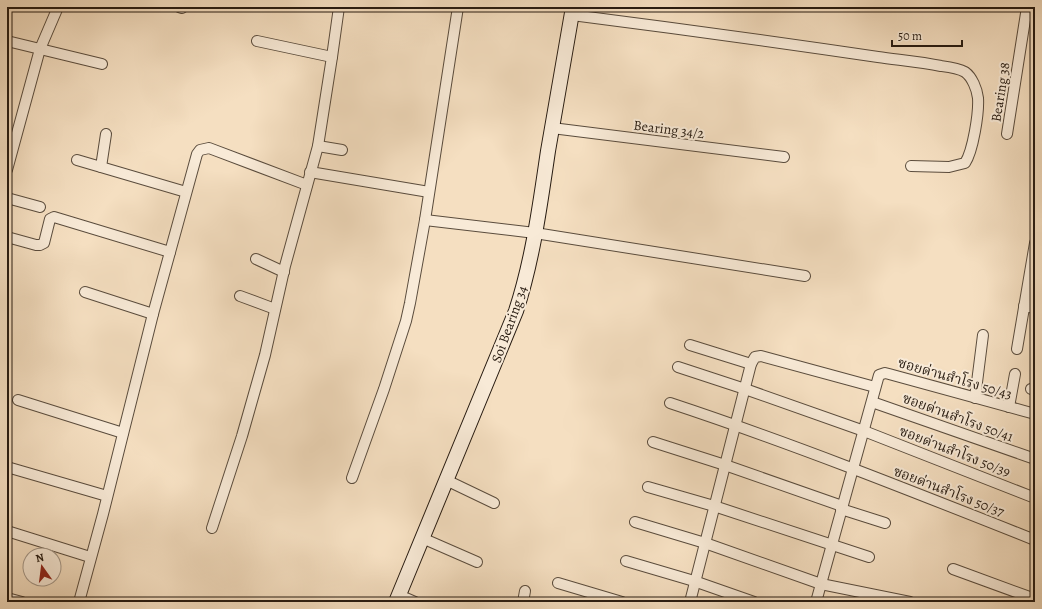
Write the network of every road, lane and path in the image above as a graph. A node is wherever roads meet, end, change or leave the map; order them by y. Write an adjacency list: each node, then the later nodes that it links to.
1 (58, 7): 8 (street)
2 (339, 7): 9 (street)
3 (458, 7): 24 (street)
4 (1027, 7): 13 (street, Bearing 38)
5 (572, 11): 11 (street, Soi Bearing 34); 18 (street)
6 (7, 41): 8 (street)
7 (257, 41): 9 (street)
8 (40, 49): 10 (street); 20 (street)
9 (332, 57): 14 (street)
10 (102, 64)
11 (552, 128): 16 (street, Bearing 34/2); 28 (street, Soi Bearing 34)
12 (106, 134): 19 (street)
13 (1008, 134)
14 (318, 146): 15 (street); 21 (street)
15 (342, 150)
16 (784, 157)
17 (77, 160): 19 (street)
18 (911, 166)
19 (101, 167): 23 (street)
20 (7, 170)
21 (310, 172): 22 (street); 24 (street)
22 (307, 185): 23 (street); 34 (street)
23 (186, 192): 31 (street)
24 (429, 192): 27 (street)
25 (7, 198): 26 (street)
26 (40, 207)
27 (425, 220): 28 (street); 64 (street)
28 (535, 233): 35 (street); 65 (street, Soi Bearing 34)
29 (7, 237): 31 (street)
30 (1035, 243): 32 (street)
31 (170, 252): 41 (street)
32 (1034, 254): 38 (street)
33 (256, 259): 34 (street)
34 (284, 272): 40 (street)
35 (805, 276)
36 (85, 292): 41 (street)
37 (240, 296): 40 (street)
38 (1024, 306): 39 (street); 44 (street)
39 (1035, 308)
40 (275, 309): 74 (street)
41 (153, 314): 58 (street)
42 (984, 335): 50 (street)
43 (690, 345): 45 (street)
44 (1017, 349)
45 (751, 364): 48 (street); 49 (street)
46 (678, 367): 49 (street, ซอยด่านสำโรง 50/39)
47 (1015, 374): 54 (street)
48 (875, 387): 50 (street, ซอยด่านสำโรง 50/43); 52 (street)
49 (745, 389): 56 (street); 57 (street, ซอยด่านสำโรง 50/39)
50 (975, 398): 54 (street, ซอยด่านสำโรง 50/43)
51 (18, 400): 58 (street)
52 (872, 402): 57 (street); 60 (street, ซอยด่านสำโรง 50/41)
53 (670, 403): 56 (street, ซอยด่านสำโรง 50/37)
54 (1009, 407): 55 (street, ซอยด่านสำโรง 50/43)
55 (1035, 414)
56 (735, 424): 61 (street); 63 (street, ซอยด่านสำโรง 50/37)
57 (864, 431): 63 (street); 68 (street, ซอยด่านสำโรง 50/39)
58 (123, 433): 67 (street)
59 (653, 442): 61 (street)
60 (1035, 459)
61 (725, 465): 70 (street); 71 (street)
62 (7, 467): 67 (street)
63 (852, 468): 71 (street); 77 (street, ซอยด่านสำโรง 50/37)
64 (352, 478)
65 (446, 480): 69 (street); 76 (street, Soi Bearing 34)
66 (648, 487): 70 (street)
67 (107, 496): 80 (street)
68 (1035, 498)
69 (494, 503)
70 (714, 506): 78 (street); 79 (street)
71 (841, 508): 73 (street); 79 (street)
72 (635, 522): 78 (street)
73 (886, 523)
74 (212, 528)
75 (7, 531): 80 (street)
76 (422, 538): 83 (street); 90 (street, Soi Bearing 34)
77 (1035, 540)
78 (705, 543): 85 (street); 87 (street)
79 (831, 545): 81 (street); 87 (street)
80 (90, 557): 93 (street)
81 (869, 557)
82 (626, 561): 85 (street)
83 (477, 562)
84 (953, 569): 91 (street)
85 (694, 581): 97 (street); 98 (street)
86 (558, 583): 96 (street)
87 (821, 584): 99 (street); 100 (street)
88 (526, 591): 95 (street)
89 (7, 598): 92 (street)
90 (397, 598): 94 (street)
91 (1035, 599)
92 (22, 602)
93 (79, 602)
94 (415, 602)
95 (523, 602)
96 (622, 602)
97 (690, 602)
98 (754, 602)
99 (816, 602)
100 (910, 602)

